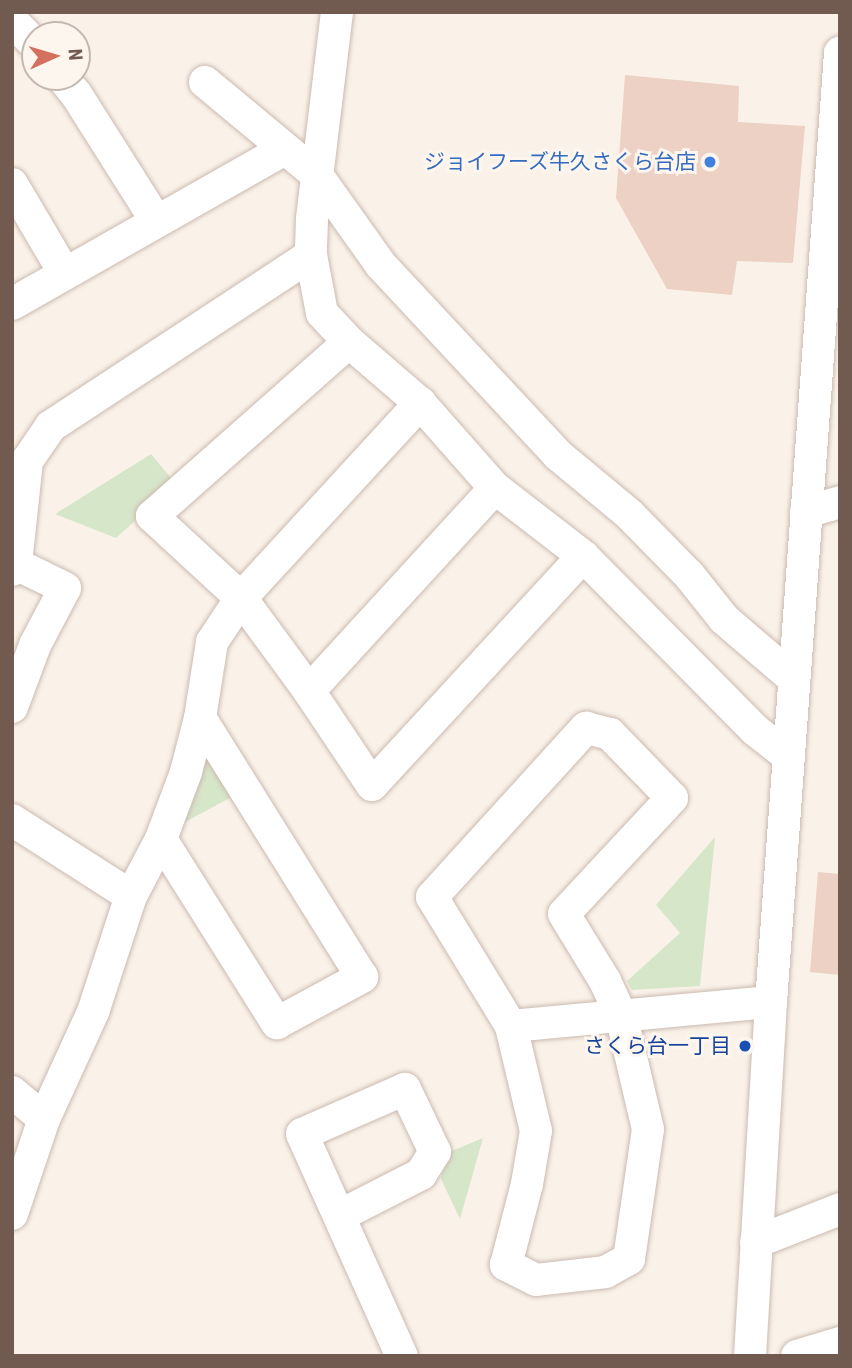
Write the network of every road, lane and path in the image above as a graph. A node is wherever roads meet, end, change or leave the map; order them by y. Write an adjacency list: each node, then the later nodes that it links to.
1 (337, 12): 6 (street)
2 (840, 53): 16 (street)
3 (205, 82): 5 (street)
4 (74, 91): 8 (street)
5 (285, 149): 6 (street); 8 (street)
6 (317, 175): 9 (street); 20 (street)
7 (12, 184): 10 (street)
8 (157, 222): 10 (street)
9 (312, 255): 12 (street); 18 (street)
10 (65, 274): 11 (street)
11 (12, 304)
12 (349, 342): 13 (street); 19 (street)
13 (420, 403): 14 (street); 19 (street)
14 (495, 488): 17 (street); 21 (street)
15 (840, 502): 16 (street)
16 (806, 512): 20 (street)
17 (583, 556): 21 (street); 24 (street)
18 (14, 567): 22 (street)
19 (242, 598): 21 (street); 23 (street)
20 (794, 679): 24 (street)
21 (309, 691)
22 (12, 707)
23 (200, 718): 26 (street); 26 (street)
24 (788, 756): 28 (street)
25 (12, 820): 27 (street)
26 (161, 839): 27 (street)
27 (131, 896): 32 (street)
28 (771, 1002): 29 (street); 36 (street)
29 (621, 1014): 30 (street); 30 (street); 30 (street)
30 (511, 1026)
31 (12, 1092): 32 (street)
32 (44, 1119): 34 (street)
33 (840, 1209): 36 (street)
34 (12, 1214)
35 (341, 1215): 38 (street)
36 (756, 1242): 39 (street)
37 (840, 1343): 40 (street)
38 (402, 1356)
39 (750, 1356)
40 (797, 1356)

